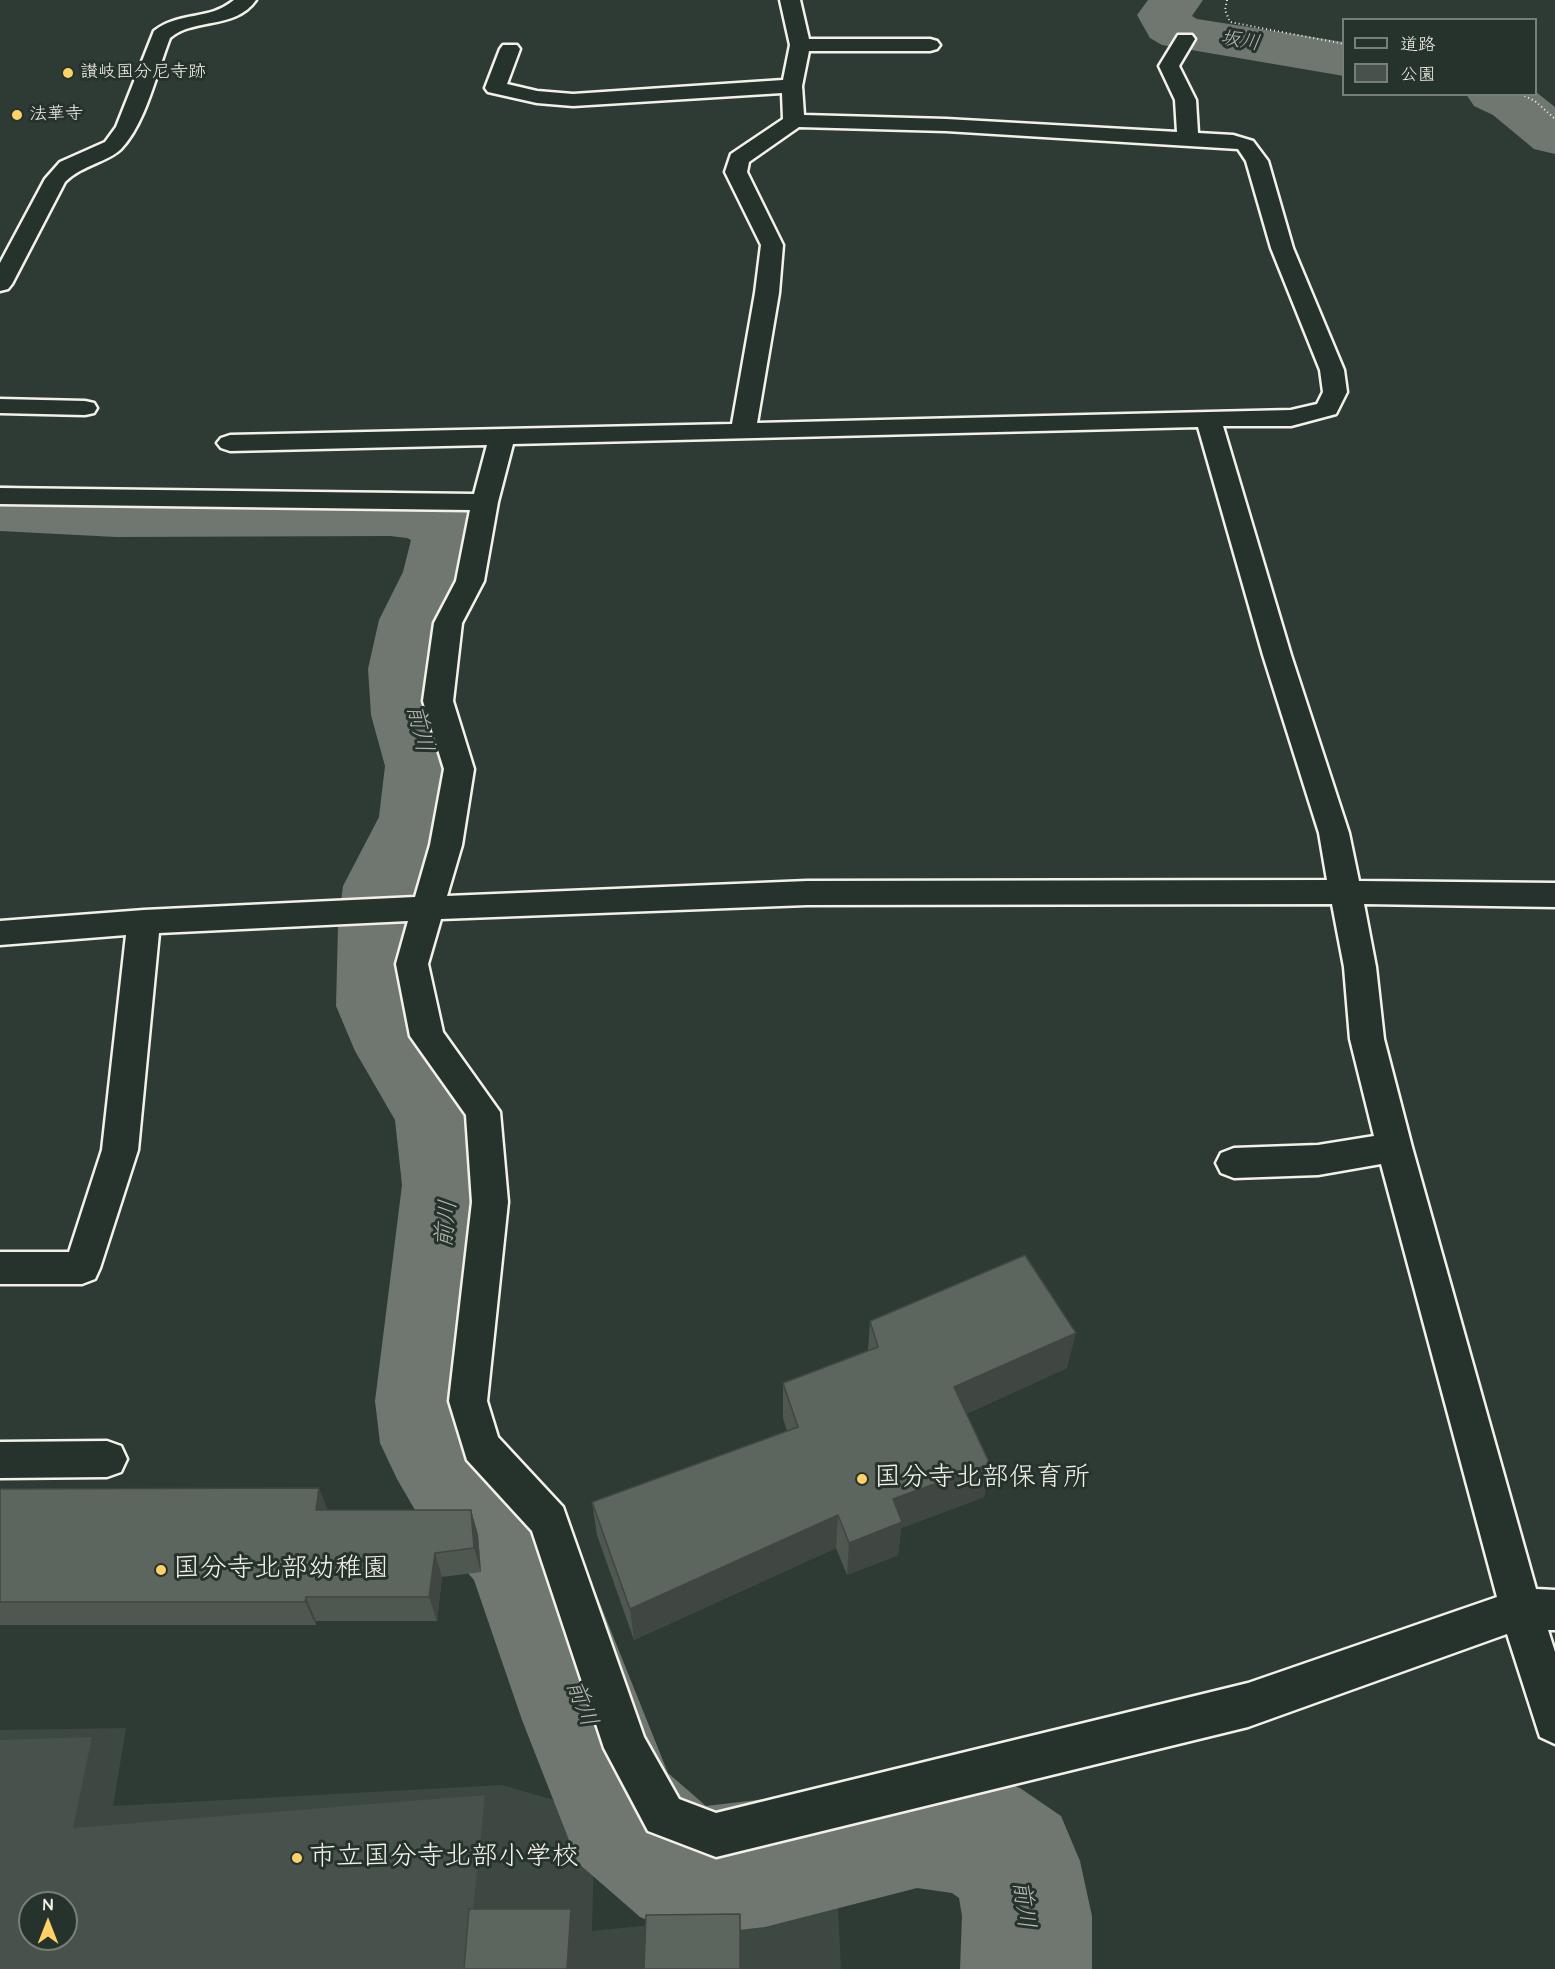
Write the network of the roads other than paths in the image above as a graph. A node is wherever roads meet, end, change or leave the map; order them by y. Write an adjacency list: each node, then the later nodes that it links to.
1 (246, 0): 10 (street)
2 (790, 0): 4 (street)
3 (1185, 39): 9 (street)
4 (800, 45): 5 (street); 7 (street)
5 (930, 45)
6 (510, 49): 7 (street)
7 (792, 86): 8 (street)
8 (794, 122): 9 (street); 14 (street)
9 (1188, 138): 13 (street)
10 (0, 284)
11 (0, 406): 12 (street)
12 (86, 408)
13 (1208, 419): 14 (street); 19 (street)
14 (743, 431): 15 (street)
15 (502, 437): 16 (street); 18 (street)
16 (230, 443)
17 (0, 496): 18 (street)
18 (485, 502): 21 (street)
19 (1344, 892): 20 (street); 21 (street); 24 (street)
20 (1555, 895)
21 (430, 909): 22 (street); 29 (street)
22 (144, 922): 23 (street); 26 (street)
23 (0, 933)
24 (1394, 1147): 25 (street); 29 (street)
25 (1234, 1163)
26 (0, 1268)
27 (107, 1459): 28 (street)
28 (0, 1460)
29 (1538, 1610): 30 (street)
30 (1555, 1722)

